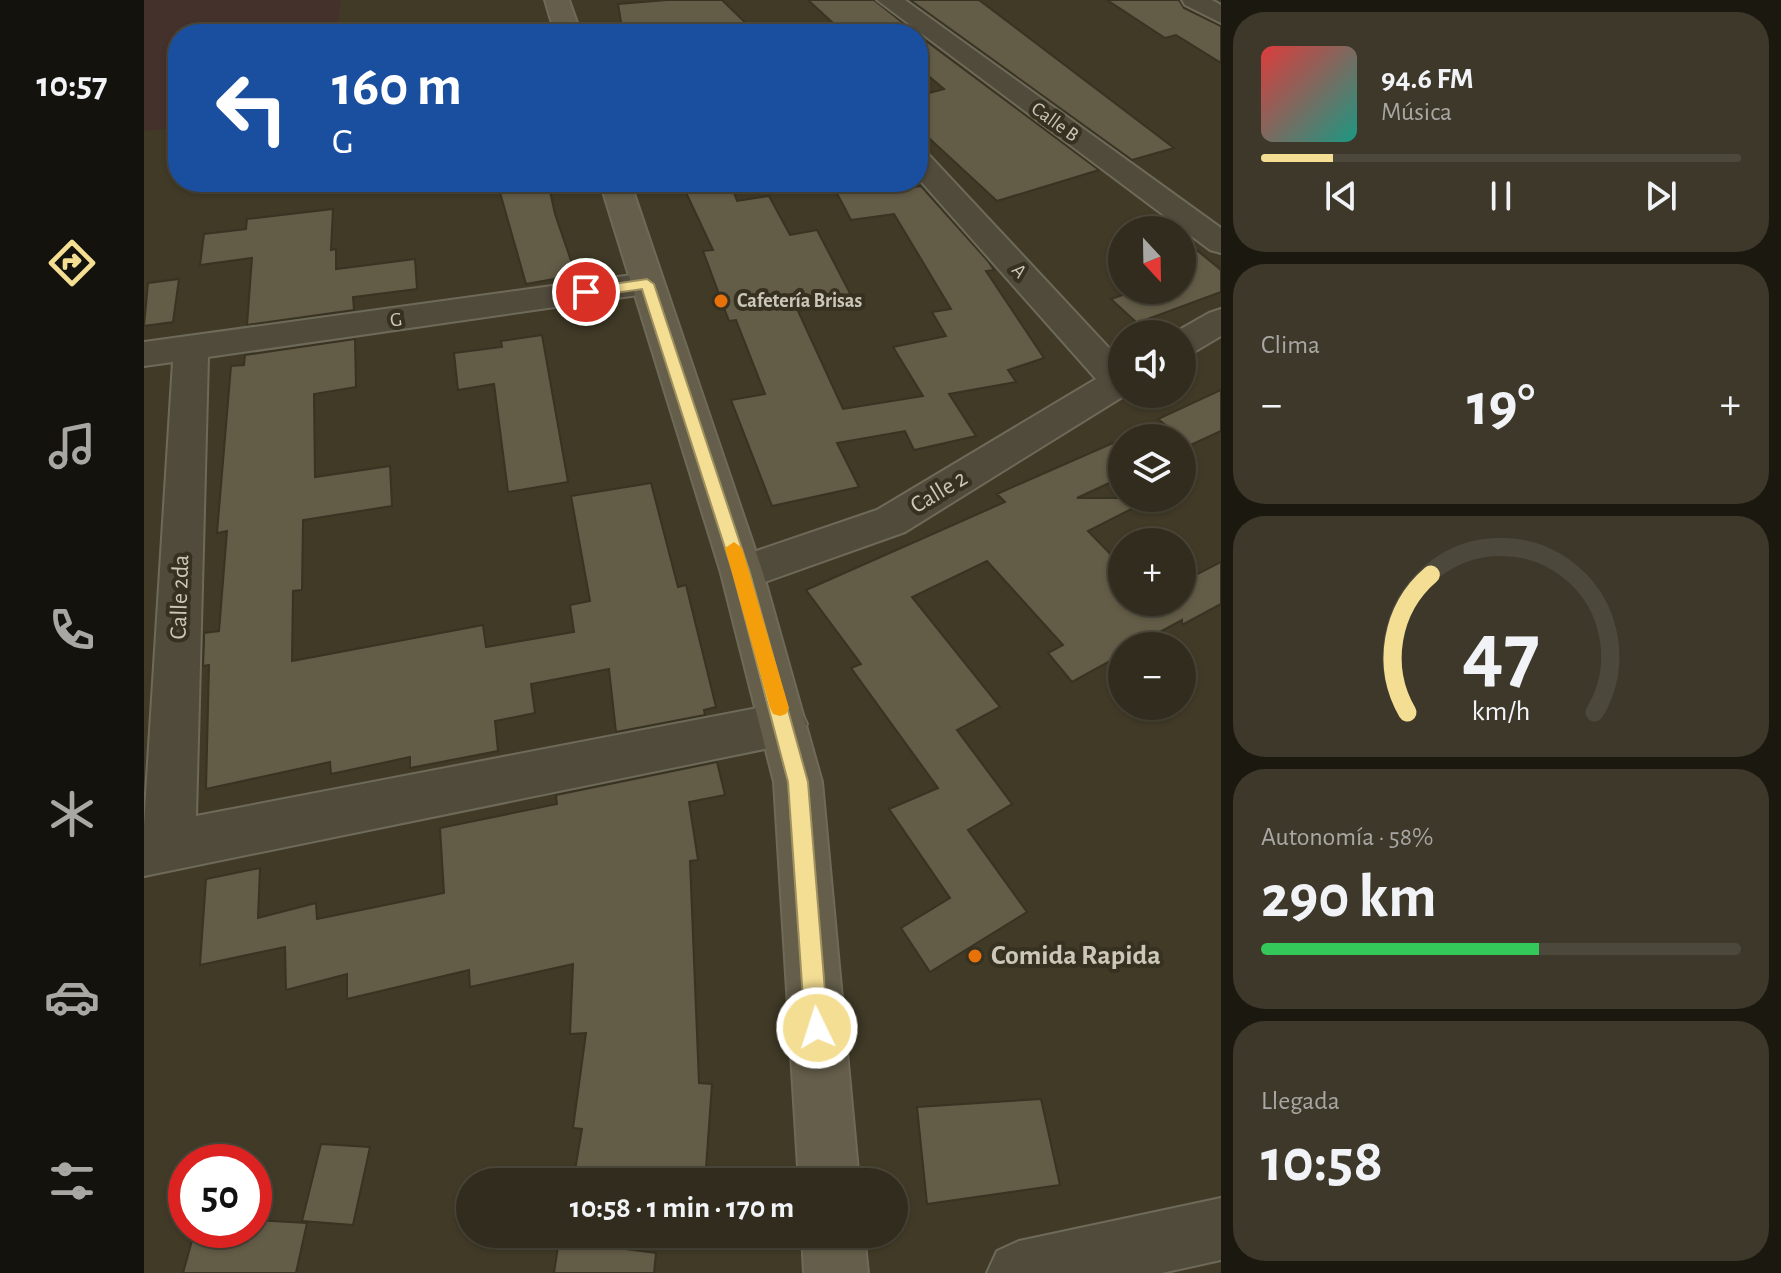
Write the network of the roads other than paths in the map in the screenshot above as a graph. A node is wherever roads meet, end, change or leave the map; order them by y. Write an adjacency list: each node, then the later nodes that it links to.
1 (557, 0): 5 (main road)
2 (889, 0): 6 (street, Calle B)
3 (1194, 0): 4 (street)
4 (1221, 15)
5 (565, 24)
6 (922, 24)
7 (928, 29): 10 (street, Calle B)
8 (928, 171): 16 (street, A)
9 (618, 192): 11 (main road)
10 (1221, 243)
11 (647, 284): 14 (street, G); 18 (main road)
12 (1221, 321): 13 (street)
13 (1196, 336)
14 (191, 349): 15 (street, G); 20 (street, Calle 2da)
15 (144, 354)
16 (1108, 367)
17 (1108, 389): 18 (street, Calle 2)
18 (742, 573): 19 (main road)
19 (784, 724): 20 (street); 21 (main road)
20 (157, 848)
21 (828, 1168)
22 (1221, 1229): 25 (street)
23 (834, 1248): 24 (main road)
24 (836, 1273)
25 (1019, 1273)

